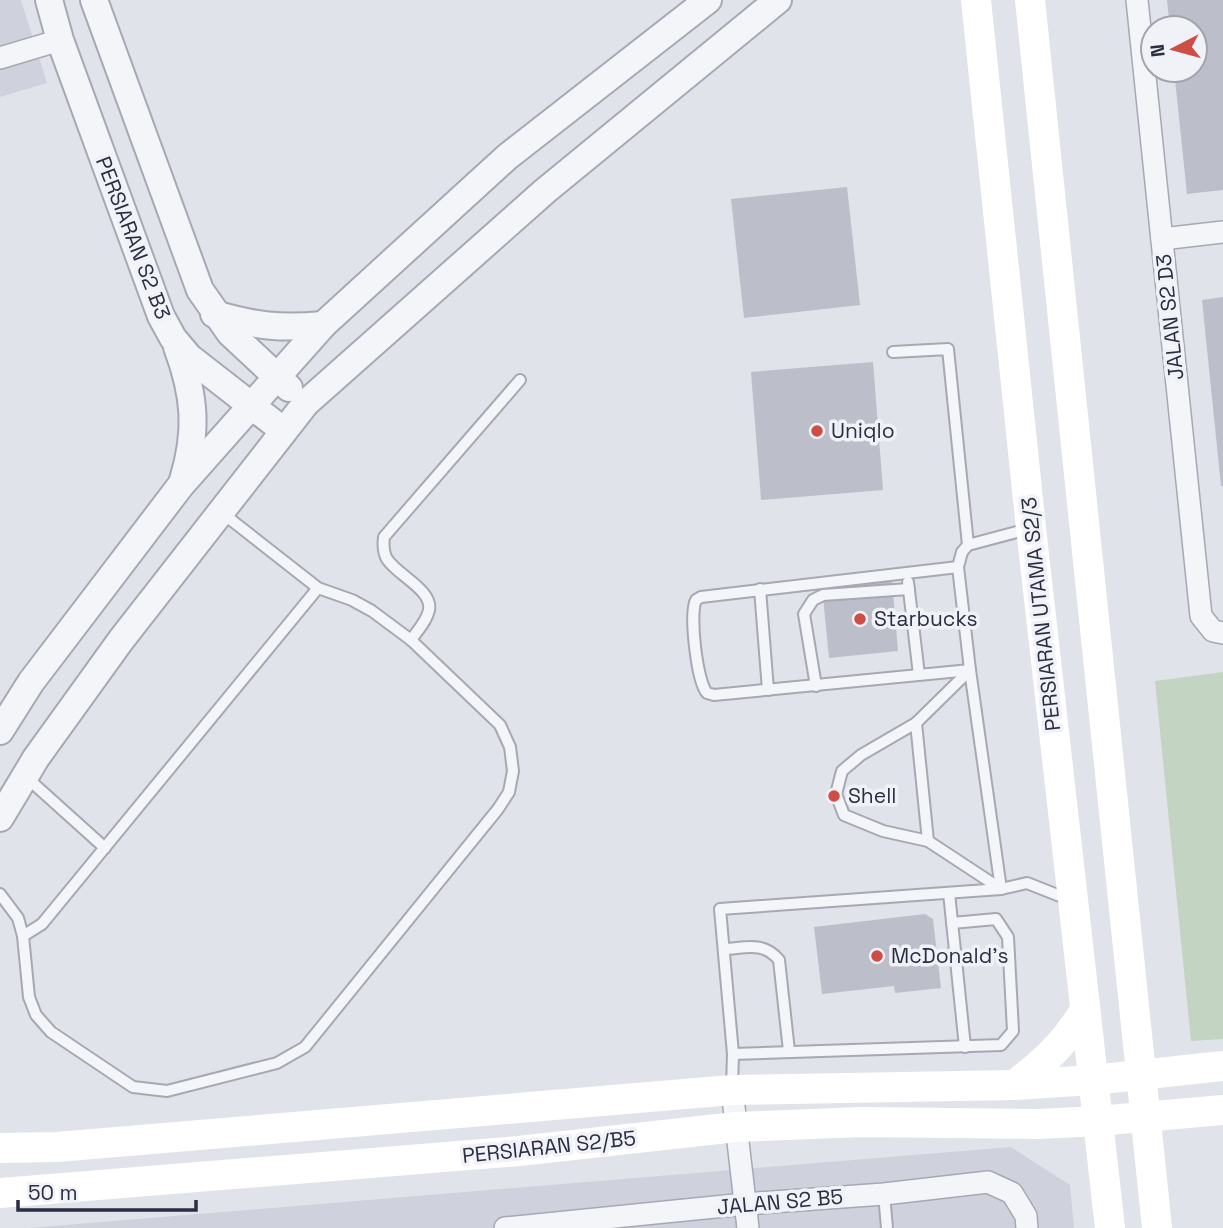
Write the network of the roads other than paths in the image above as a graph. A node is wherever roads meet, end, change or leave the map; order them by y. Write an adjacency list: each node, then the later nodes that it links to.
1 (49, 0): 10 (street, PERSIARAN S2 B3)
2 (94, 0): 9 (street, PERSIARAN S2 B3)
3 (708, 0): 16 (street)
4 (778, 0): 21 (street)
5 (959, 0): 11 (main road)
6 (976, 0): 11 (main road, PERSIARAN UTAMA S2/3)
7 (1030, 0): 57 (main road)
8 (1137, 0): 14 (street, JALAN S2 D3)
9 (102, 25): 10 (street); 15 (street, PERSIARAN S2 B3)
10 (60, 40): 12 (street); 17 (street, PERSIARAN S2 B3)
11 (981, 52): 26 (main road, PERSIARAN UTAMA S2/3)
12 (0, 58)
13 (1223, 232): 14 (street)
14 (1162, 239): 33 (street, JALAN S2 D3)
15 (214, 314): 16 (street); 19 (street, PERSIARAN S2 B3)
16 (323, 325): 19 (street)
17 (173, 338): 22 (street, PERSIARAN S2 B3); 24 (street)
18 (893, 352): 27 (lane)
19 (276, 378): 21 (street, PERSIARAN S2 B3); 22 (street)
20 (520, 380): 34 (lane)
21 (306, 403): 23 (street)
22 (251, 407): 23 (street, PERSIARAN S2 B3); 24 (street)
23 (284, 431): 25 (street)
24 (181, 485): 40 (street)
25 (221, 512): 30 (lane); 41 (street)
26 (1031, 528): 27 (lane); 48 (main road, PERSIARAN UTAMA S2/3)
27 (968, 545): 28 (lane)
28 (958, 565): 29 (lane); 35 (lane)
29 (907, 573): 31 (lane); 32 (lane)
30 (318, 588): 34 (lane); 44 (lane)
31 (760, 589): 38 (lane); 38 (lane)
32 (909, 589): 36 (lane); 37 (lane)
33 (1218, 632)
34 (411, 640): 50 (lane)
35 (970, 670): 36 (lane); 39 (lane); 45 (lane)
36 (919, 675): 37 (lane)
37 (816, 686): 38 (lane)
38 (768, 690)
39 (916, 723): 43 (lane); 43 (lane)
40 (0, 731)
41 (26, 776): 42 (street); 44 (lane)
42 (0, 818)
43 (928, 841): 45 (lane)
44 (105, 848): 50 (lane)
45 (1001, 889): 46 (lane); 48 (lane)
46 (949, 893): 49 (lane); 51 (lane)
47 (0, 894): 50 (lane)
48 (1072, 901): 52 (main road, PERSIARAN UTAMA S2/3)
49 (952, 923): 53 (lane); 53 (lane)
50 (23, 936)
51 (724, 949): 54 (lane); 55 (lane)
52 (1085, 1010): 58 (main road, PERSIARAN UTAMA S2/3); 59 (main road)
53 (965, 1047): 54 (lane)
54 (789, 1051): 55 (lane)
55 (733, 1054): 60 (lane)
56 (1223, 1066): 57 (main road, PERSIARAN S2/B5)
57 (1139, 1075): 58 (main road, PERSIARAN S2/B5); 62 (main road)
58 (1093, 1080): 59 (main road, PERSIARAN S2/B5); 63 (main road, PERSIARAN UTAMA S2/3)
59 (1014, 1085): 60 (main road, PERSIARAN S2/B5)
60 (732, 1090): 65 (street); 66 (main road, PERSIARAN S2/B5)
61 (1223, 1110): 62 (main road, PERSIARAN S2/B5)
62 (1145, 1117): 63 (main road, PERSIARAN S2/B5); 76 (main road)
63 (1098, 1122): 64 (main road, PERSIARAN S2/B5); 67 (main road, PERSIARAN UTAMA S2/3)
64 (1039, 1124): 65 (main road, PERSIARAN S2/B5); 67 (main road)
65 (736, 1127): 68 (main road, PERSIARAN S2/B5); 70 (street)
66 (0, 1148)
67 (1105, 1175): 75 (main road, PERSIARAN UTAMA S2/3)
68 (0, 1192)
69 (884, 1194): 70 (street, JALAN S2 B5); 73 (lane); 74 (street, JALAN S2 B5)
70 (745, 1204): 71 (street, JALAN S2 B5); 72 (street)
71 (505, 1228)
72 (748, 1228)
73 (887, 1228)
74 (1027, 1228)
75 (1110, 1228)
76 (1157, 1228)

